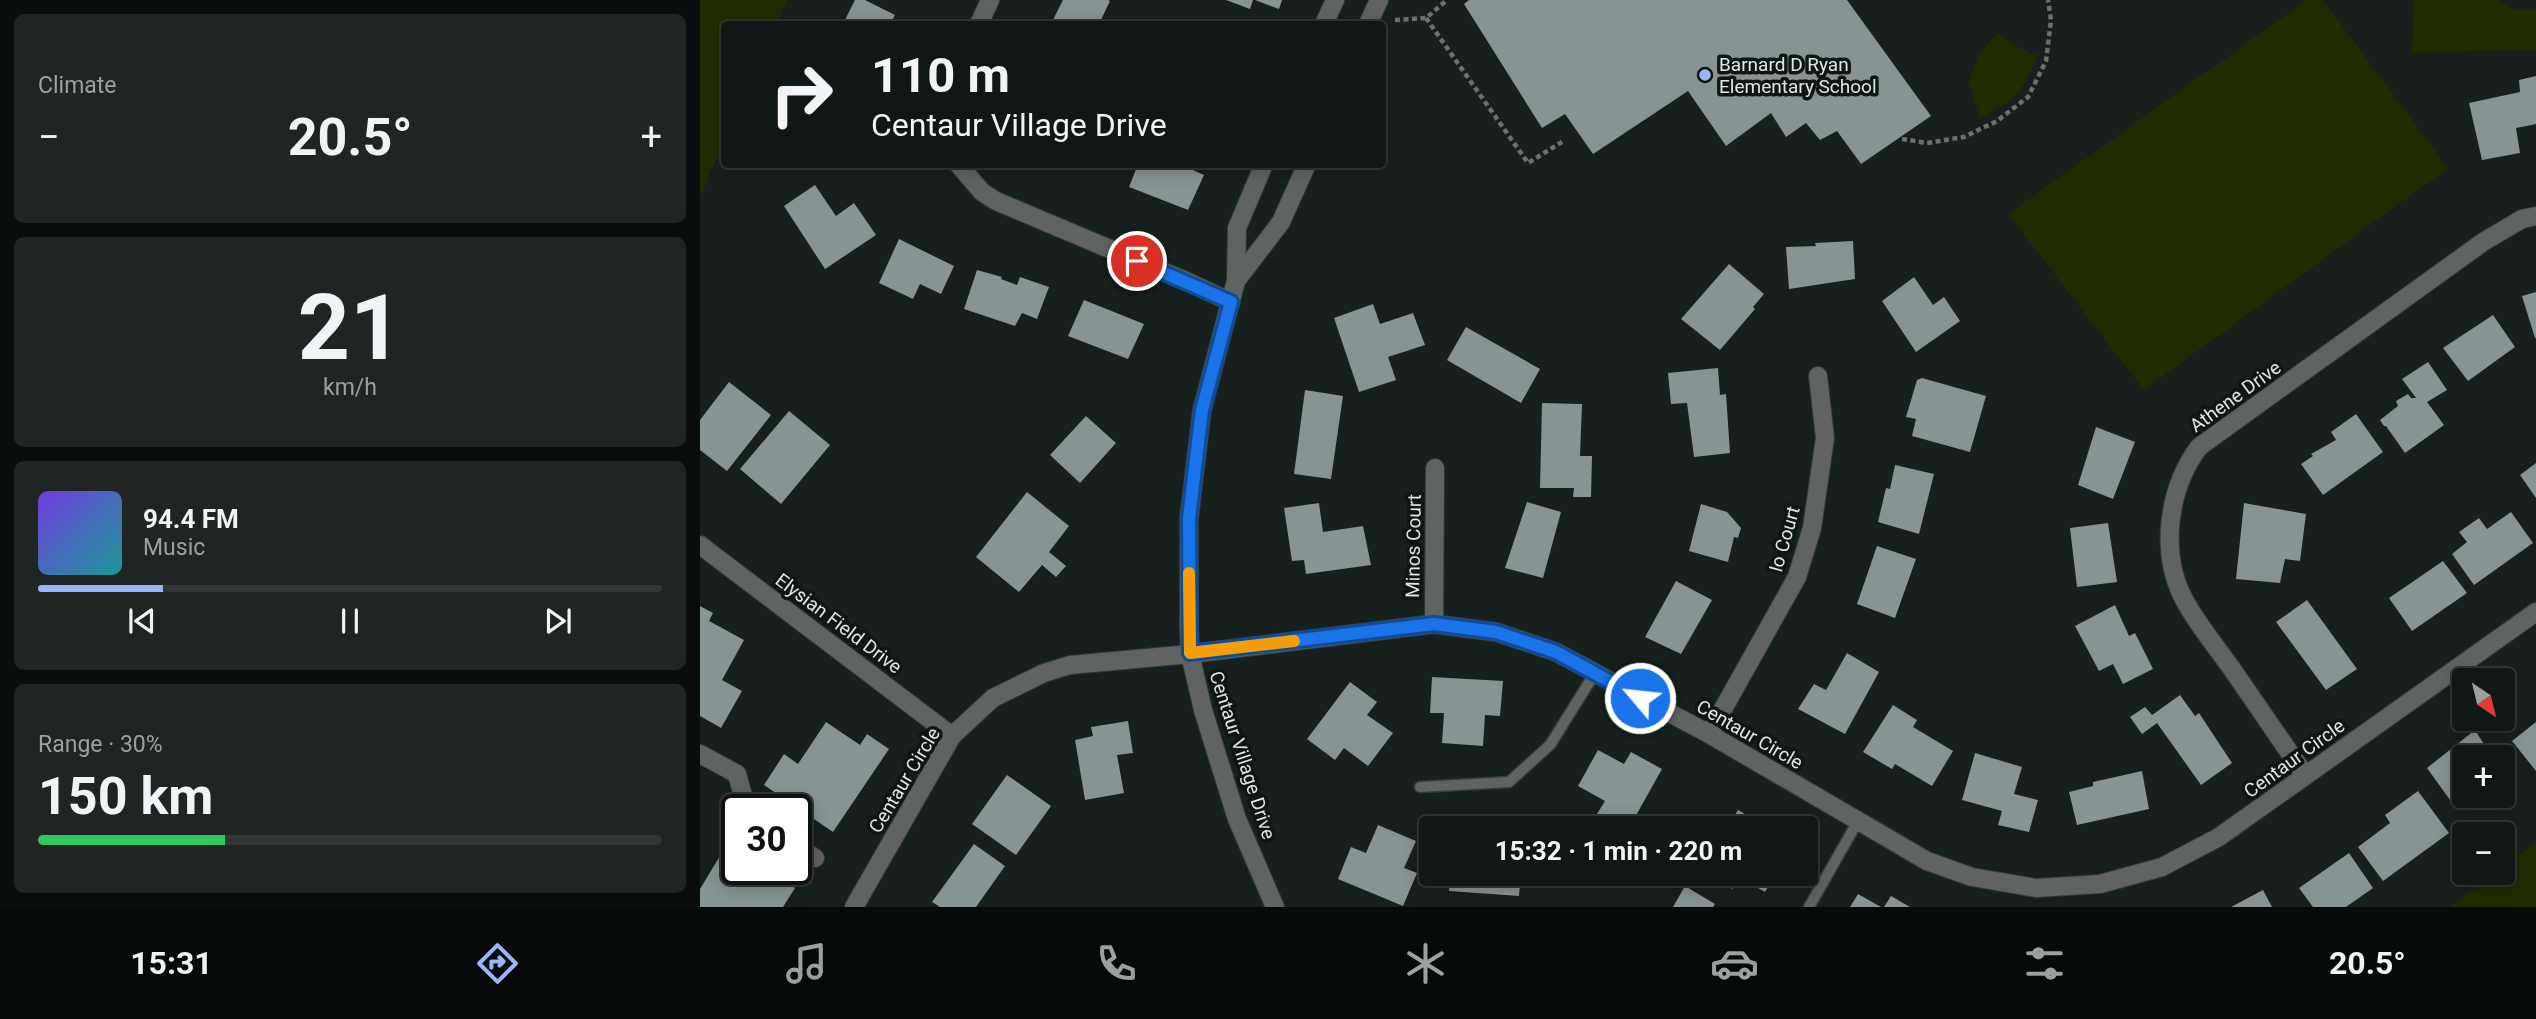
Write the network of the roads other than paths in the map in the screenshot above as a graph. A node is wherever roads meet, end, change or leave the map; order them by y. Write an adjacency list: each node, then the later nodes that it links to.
1 (990, 0): 4 (street)
2 (1335, 0): 5 (street)
3 (1379, 0): 6 (street)
4 (980, 21)
5 (1325, 21)
6 (1370, 21)
7 (961, 168): 12 (street)
8 (1262, 168): 11 (street, Centaur Village Drive)
9 (1305, 168): 11 (street, Centaur Village Drive)
10 (2536, 216): 23 (street, Athene Drive)
11 (1236, 281): 12 (street, Centaur Village Drive)
12 (1231, 302): 18 (street, Centaur Village Drive)
13 (1818, 376): 20 (street, Io Court)
14 (1435, 468): 17 (street, Minos Court)
15 (700, 545): 21 (street, Elysian Field Drive)
16 (2536, 612): 23 (street, Centaur Circle)
17 (1434, 624): 18 (street, Centaur Circle); 19 (street, Centaur Circle)
18 (1190, 653): 21 (street, Centaur Circle); 30 (street, Centaur Village Drive)
19 (1595, 673): 20 (street, Centaur Circle); 24 (lane)
20 (1709, 734): 26 (street, Centaur Circle)
21 (952, 736): 29 (street, Centaur Circle)
22 (700, 754): 25 (street)
23 (2305, 775): 26 (street, Centaur Circle)
24 (1420, 787)
25 (743, 794)
26 (1858, 821): 31 (lane)
27 (812, 856): 28 (street)
28 (816, 858)
29 (855, 907)
30 (1275, 907)
31 (1809, 907)

